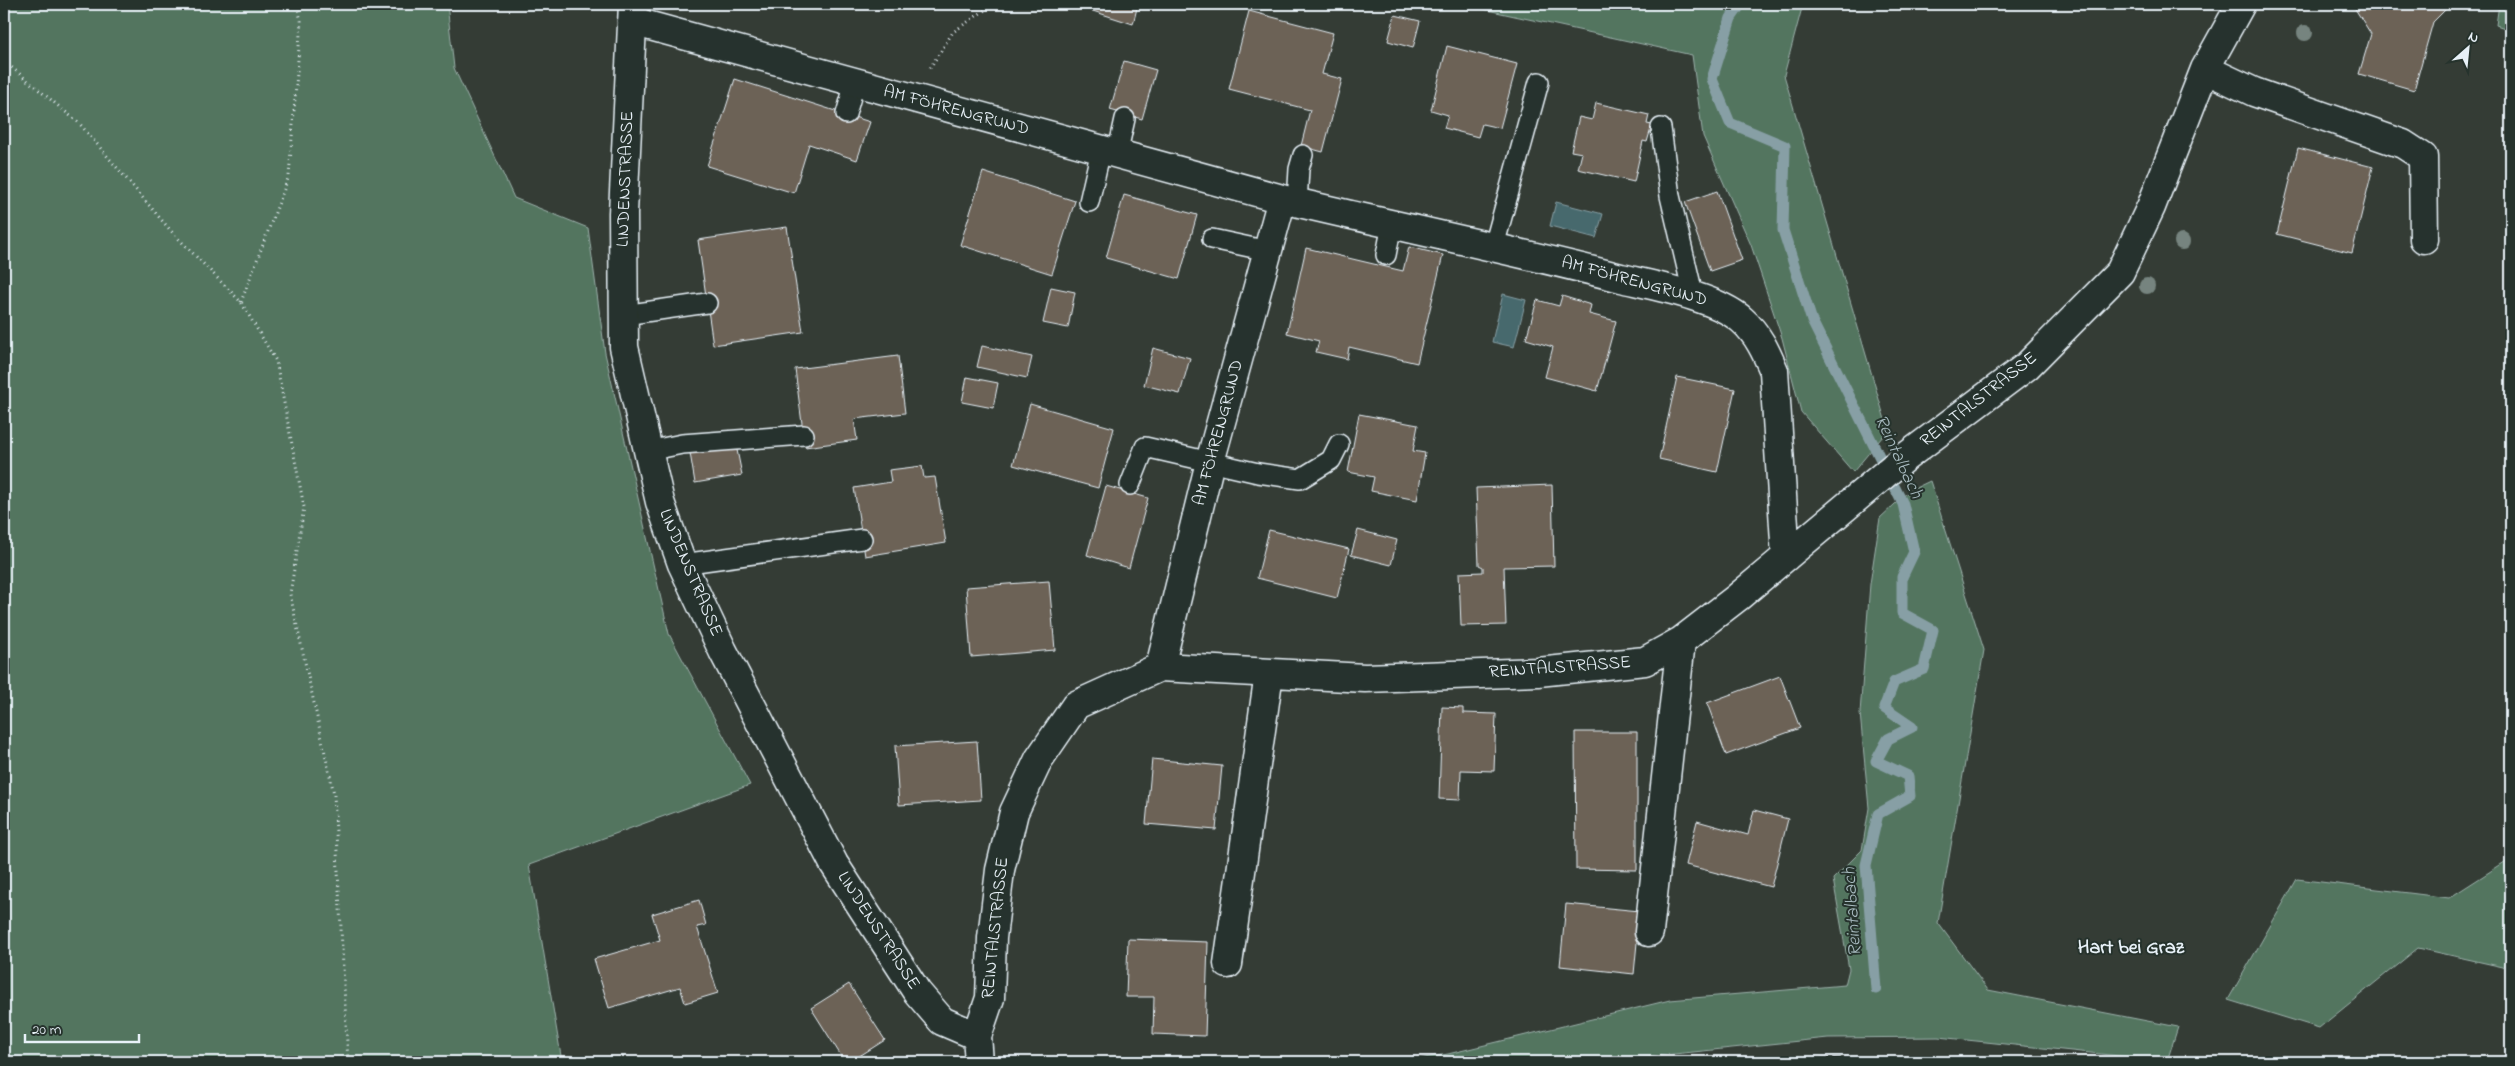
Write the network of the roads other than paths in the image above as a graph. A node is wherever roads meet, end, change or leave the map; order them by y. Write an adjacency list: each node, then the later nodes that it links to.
1 (2241, 4): 3 (street, REINTALSTRASSE)
2 (632, 13): 5 (street, AM FÖHRENGRUND); 21 (street, LINDENSTRASSE)
3 (2206, 69): 15 (street); 28 (street, REINTALSTRASSE)
4 (1539, 82): 16 (lane)
5 (855, 83): 6 (lane); 9 (street, AM FÖHRENGRUND)
6 (846, 114)
7 (1124, 119): 9 (lane)
8 (1661, 128): 19 (lane)
9 (1109, 153): 11 (street, AM FÖHRENGRUND); 12 (lane)
10 (1303, 154): 11 (lane)
11 (1289, 201): 13 (street, AM FÖHRENGRUND); 17 (street, AM FÖHRENGRUND)
12 (1089, 202)
13 (1392, 224): 16 (street, AM FÖHRENGRUND); 18 (lane)
14 (1212, 239): 17 (lane)
15 (2424, 239)
16 (1494, 246): 19 (street, AM FÖHRENGRUND)
17 (1268, 251): 25 (street, AM FÖHRENGRUND)
18 (1386, 255)
19 (1694, 298): 28 (street, AM FÖHRENGRUND)
20 (707, 303): 21 (lane)
21 (624, 315): 24 (street, LINDENSTRASSE)
22 (804, 434): 24 (lane)
23 (1339, 444): 25 (lane)
24 (648, 451): 29 (street, LINDENSTRASSE)
25 (1210, 462): 26 (lane); 31 (street, AM FÖHRENGRUND)
26 (1130, 485)
27 (862, 539): 29 (lane)
28 (1786, 557): 30 (street, REINTALSTRASSE)
29 (682, 564): 35 (street, LINDENSTRASSE)
30 (1681, 641): 32 (street, REINTALSTRASSE); 33 (street)
31 (1160, 668): 32 (street, REINTALSTRASSE); 35 (street, REINTALSTRASSE)
32 (1269, 673): 34 (street)
33 (1650, 932)
34 (1228, 964)
35 (978, 1049)

